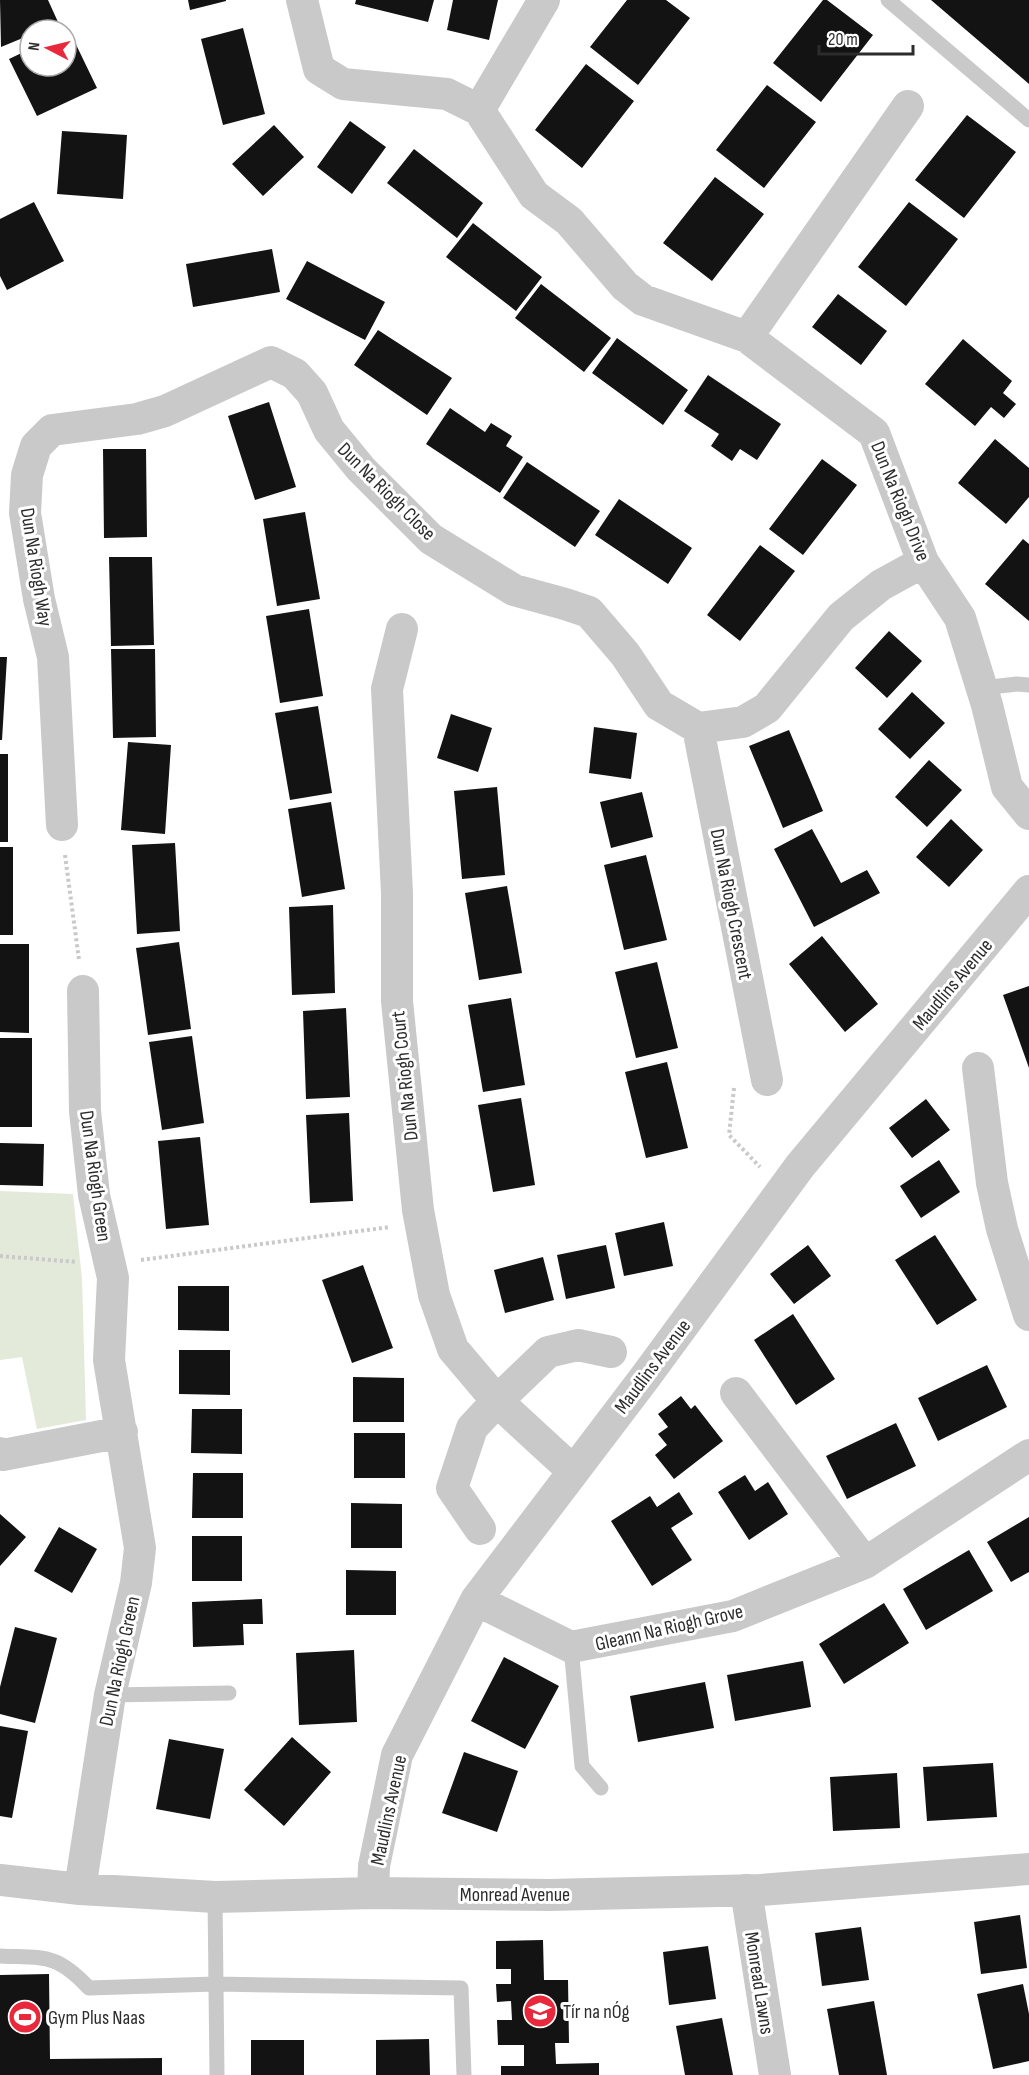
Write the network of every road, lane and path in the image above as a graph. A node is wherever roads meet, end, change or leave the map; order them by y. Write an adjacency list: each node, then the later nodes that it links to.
1 (302, 0): 5 (street)
2 (544, 0): 5 (street)
3 (888, 0): 6 (lane)
4 (908, 106): 7 (street)
5 (479, 110): 7 (street, Dun Na Riogh Drive)
6 (1029, 120)
7 (747, 337): 9 (street, Dun Na Riogh Drive)
8 (295, 374): 13 (street, Dun Na Riogh Close); 15 (street, Dun Na Riogh Way)
9 (923, 562): 12 (street, Dun Na Riogh Drive); 13 (street)
10 (402, 629): 22 (street, Dun Na Riogh Court)
11 (1029, 685): 12 (lane)
12 (982, 688): 14 (street, Dun Na Riogh Drive)
13 (698, 728): 19 (street, Dun Na Riogh Crescent)
14 (1029, 814)
15 (62, 825): 17 (path)
16 (1029, 891): 32 (street, Maudlins Avenue)
17 (83, 991): 24 (street, Dun Na Riogh Green)
18 (978, 1068): 25 (street)
19 (766, 1080)
20 (735, 1085): 21 (path)
21 (762, 1170)
22 (420, 1223): 24 (path); 28 (street, Dun Na Riogh Court)
23 (0, 1256): 24 (path)
24 (110, 1264): 29 (street, Dun Na Riogh Green)
25 (1029, 1316)
26 (611, 1352): 28 (street)
27 (736, 1393): 34 (street)
28 (497, 1401): 32 (street, Dun Na Riogh Court); 33 (street)
29 (122, 1432): 30 (street); 38 (street, Dun Na Riogh Green)
30 (0, 1453)
31 (1029, 1455): 34 (street, Gleann Na Riogh Grove)
32 (573, 1471): 35 (street, Maudlins Avenue)
33 (480, 1529)
34 (865, 1563): 36 (street, Gleann Na Riogh Grove)
35 (476, 1600): 36 (street, Gleann Na Riogh Grove); 44 (street, Maudlins Avenue)
36 (571, 1647): 39 (lane)
37 (229, 1693): 38 (lane)
38 (110, 1695): 42 (street, Dun Na Riogh Green)
39 (601, 1788)
40 (1029, 1869): 43 (street, Monread Avenue)
41 (0, 1880): 42 (street, Monread Avenue)
42 (80, 1889): 45 (street, Monread Avenue)
43 (746, 1890): 44 (street, Monread Avenue); 50 (street, Monread Lawns)
44 (373, 1893): 45 (street, Monread Avenue)
45 (215, 1898): 47 (lane)
46 (0, 1956): 47 (lane)
47 (215, 1984): 48 (lane); 49 (lane)
48 (217, 2075)
49 (464, 2075)
50 (775, 2075)

